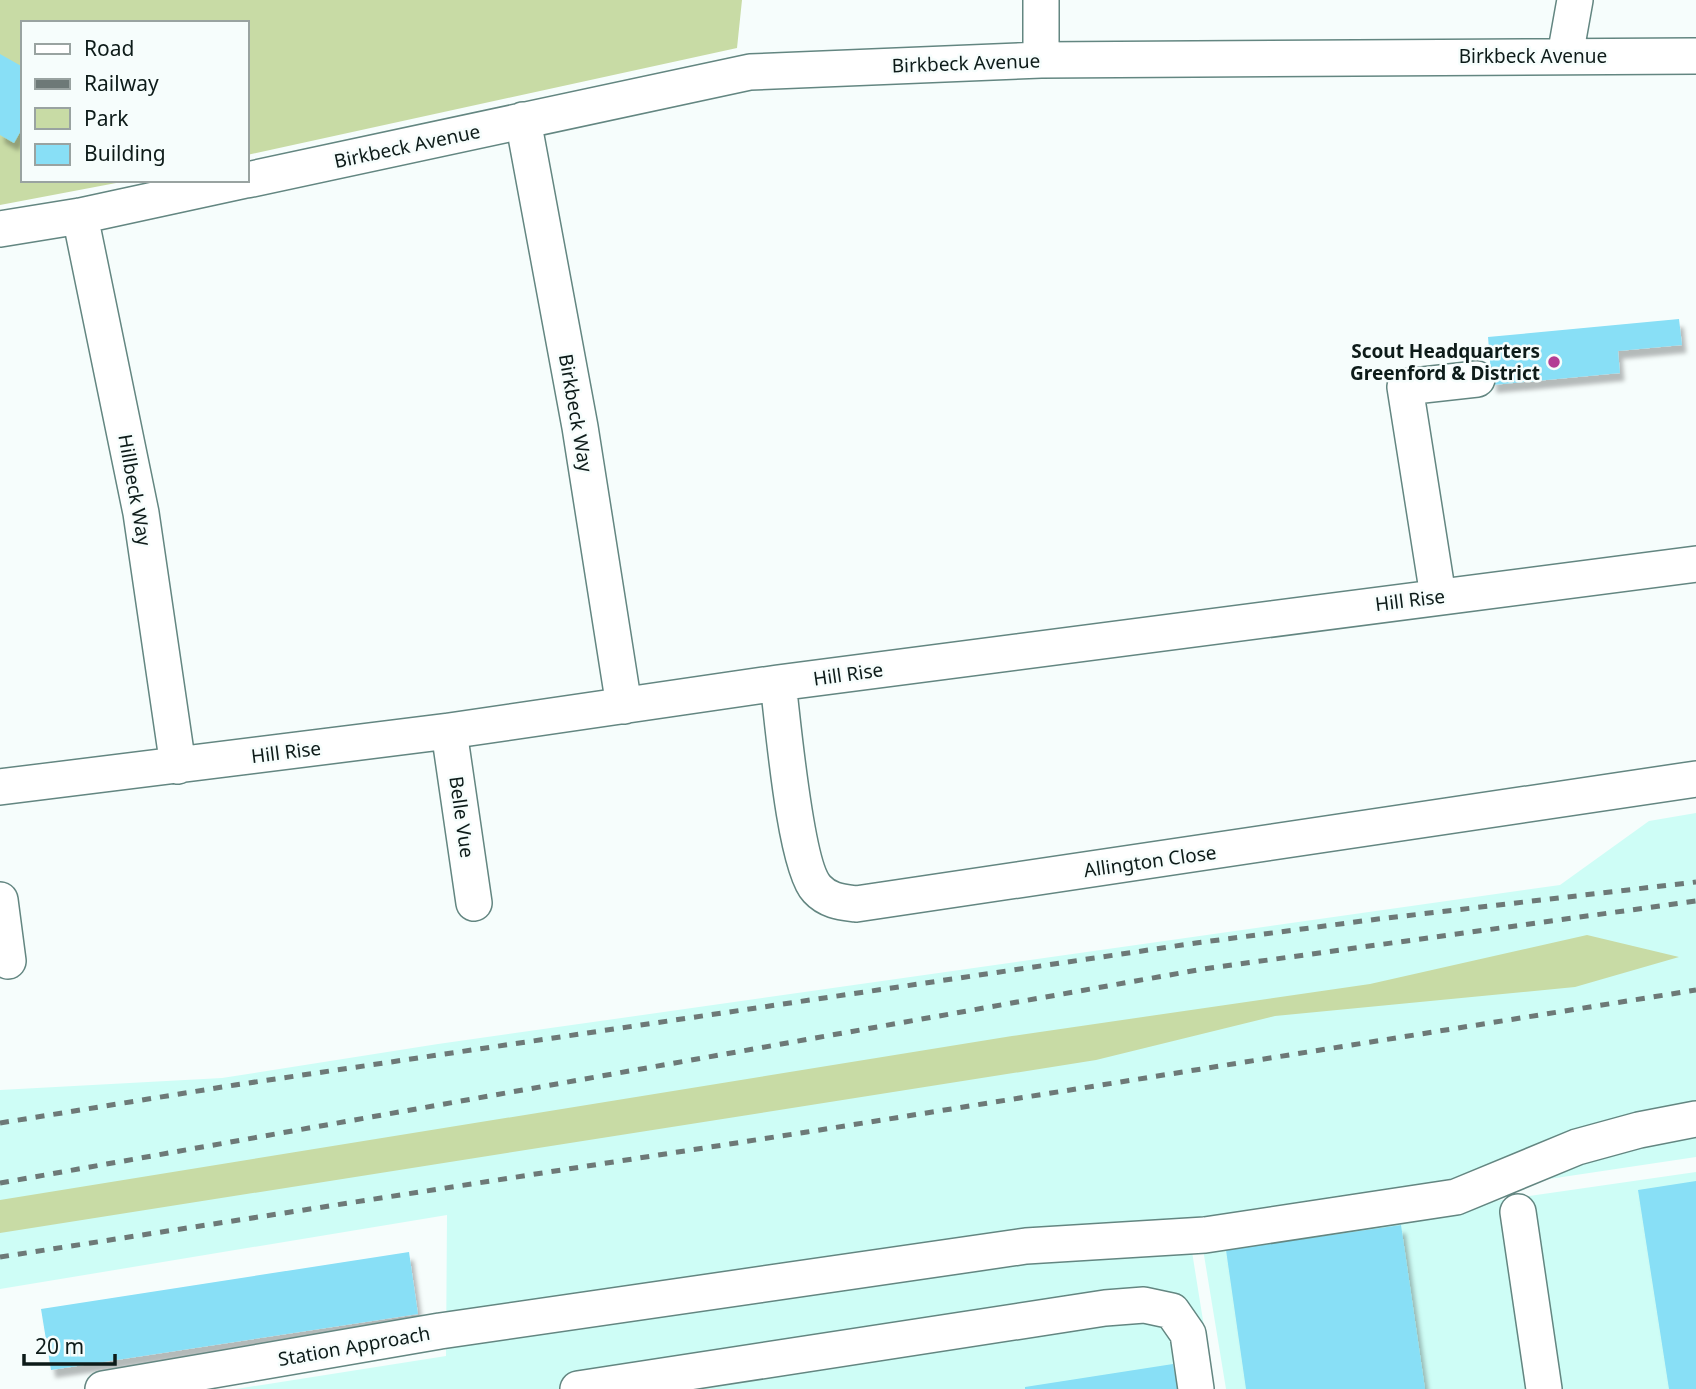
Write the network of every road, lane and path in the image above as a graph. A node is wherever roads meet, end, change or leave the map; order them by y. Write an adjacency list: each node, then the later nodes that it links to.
1 (1041, 0): 5 (street)
2 (1575, 0): 3 (street)
3 (1565, 56): 4 (street, Birkbeck Avenue); 5 (street, Birkbeck Avenue)
4 (1696, 56)
5 (1041, 60): 6 (street, Birkbeck Avenue)
6 (523, 120): 7 (street, Birkbeck Avenue); 15 (street, Birkbeck Way)
7 (248, 180)
8 (237, 182): 9 (street, Birkbeck Avenue)
9 (80, 216): 10 (street, Birkbeck Avenue); 17 (street, Hillbeck Way)
10 (0, 229)
11 (1477, 379): 13 (street)
12 (1696, 564): 13 (street, Hill Rise)
13 (1438, 596): 14 (street, Hill Rise)
14 (778, 683): 15 (street, Hill Rise); 18 (street, Allington Close)
15 (624, 706): 16 (street, Hill Rise)
16 (449, 731): 17 (street, Hill Rise); 21 (street, Belle Vue)
17 (178, 766): 19 (street, Hill Rise)
18 (1696, 779)
19 (0, 787)
20 (0, 900): 22 (street)
21 (474, 903)
22 (8, 961)
23 (1696, 1119): 25 (street, Station Approach)
24 (1518, 1213): 28 (street)
25 (103, 1389)
26 (578, 1389): 27 (street)
27 (1196, 1389)
28 (1544, 1389)

